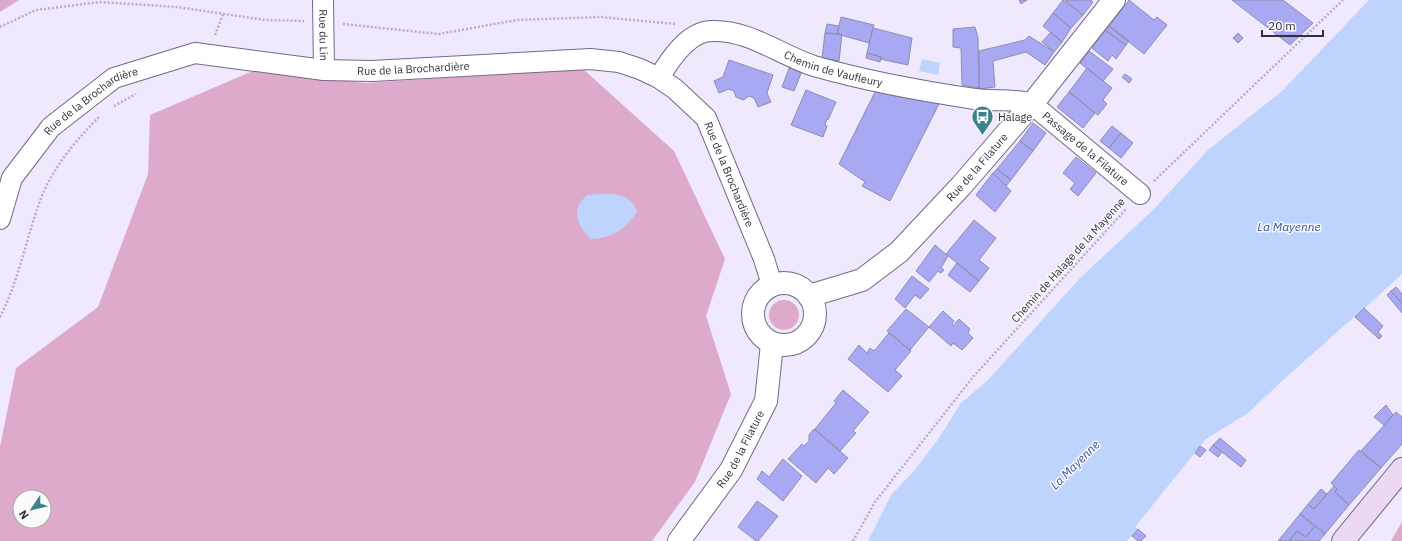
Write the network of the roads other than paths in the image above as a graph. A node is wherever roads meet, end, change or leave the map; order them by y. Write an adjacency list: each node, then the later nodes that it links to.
1 (323, 0): 3 (street, Rue du Lin)
2 (1114, 0): 5 (street, Rue de la Filature)
3 (324, 70): 4 (street, Rue de la Brochardière); 7 (street, Rue de la Brochardière)
4 (659, 78): 5 (street, Chemin de Vaufleury); 8 (street, Rue de la Brochardière)
5 (1032, 104): 6 (street, Passage de la Filature); 9 (street, Rue de la Filature)
6 (1140, 194)
7 (0, 219)
8 (772, 285): 9 (street); 10 (street)
9 (810, 296): 10 (street)
10 (772, 344): 12 (street, Rue de la Filature)
11 (1402, 469): 13 (main road)
12 (679, 541)
13 (1343, 541)

